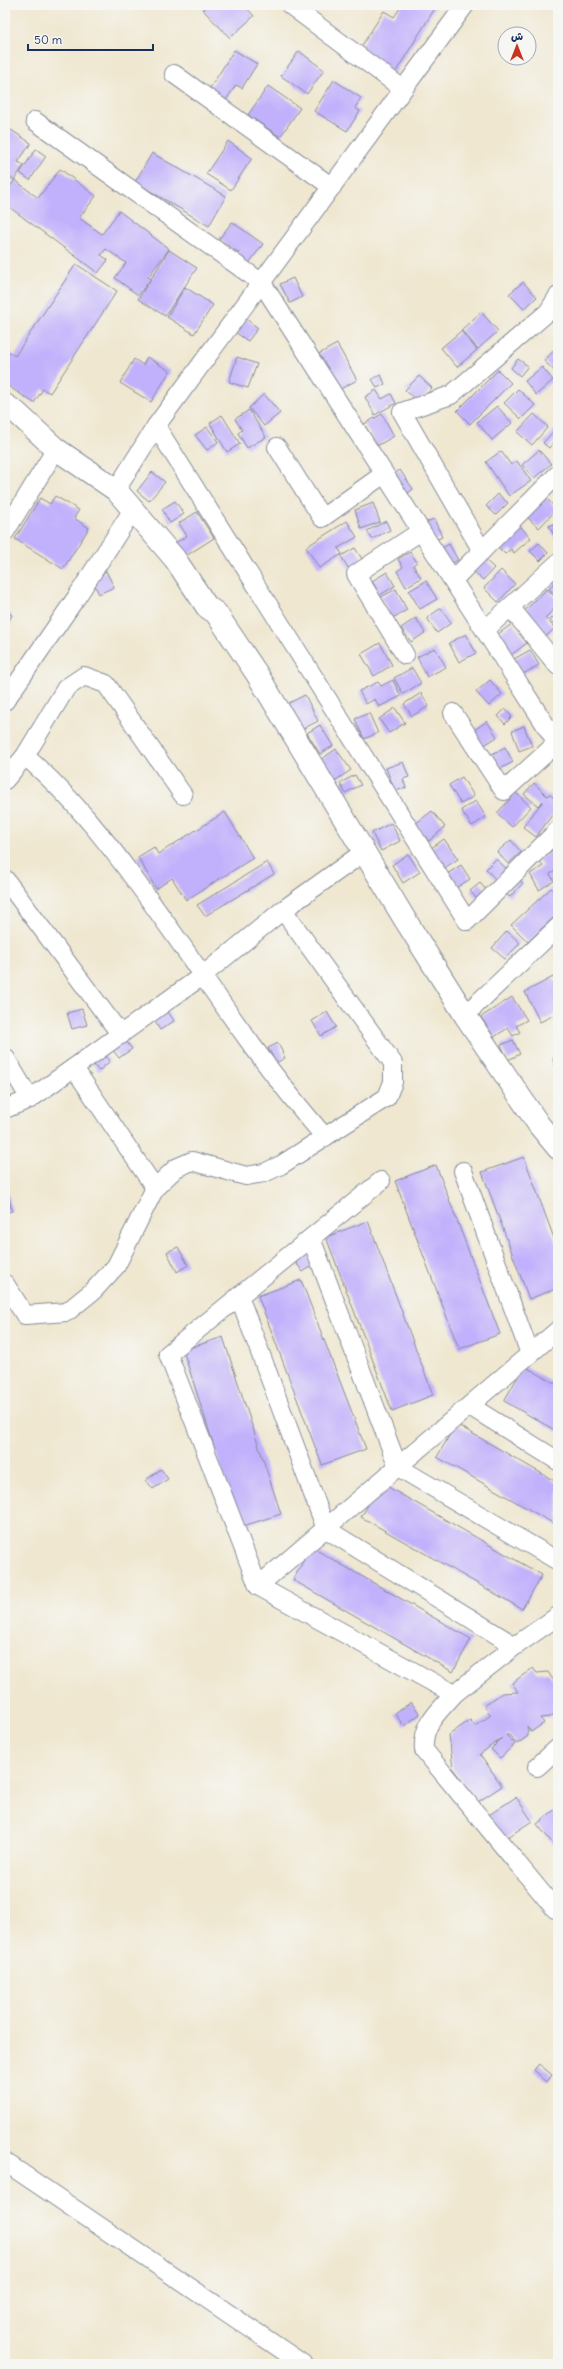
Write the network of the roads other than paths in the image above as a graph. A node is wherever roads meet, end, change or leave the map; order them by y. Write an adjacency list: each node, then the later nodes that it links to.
1 (290, 5): 4 (street)
2 (465, 5): 4 (street)
3 (174, 74): 6 (street)
4 (403, 89): 6 (street)
5 (36, 121): 7 (street)
6 (332, 187): 7 (street)
7 (262, 283): 11 (street); 14 (street)
8 (558, 296): 9 (street)
9 (553, 317): 20 (street)
10 (5, 405): 13 (main road)
11 (156, 426): 16 (street); 32 (street)
12 (277, 447): 14 (street)
13 (56, 449): 16 (main road); 19 (street)
14 (384, 474): 18 (street)
15 (558, 474): 20 (street)
16 (116, 490): 17 (main road)
17 (134, 508): 27 (street); 33 (main road)
18 (421, 531): 22 (street); 25 (street)
19 (5, 532)
20 (482, 551): 22 (street)
21 (558, 563): 23 (street)
22 (453, 580): 24 (street)
23 (510, 607): 24 (street); 26 (street)
24 (485, 630): 28 (street)
25 (405, 655)
26 (555, 655)
27 (5, 701)
28 (453, 713)
29 (25, 756): 30 (street); 31 (street); 37 (street)
30 (5, 780)
31 (183, 794)
32 (558, 830)
33 (364, 852): 35 (street); 38 (main road)
34 (5, 879): 39 (street)
35 (283, 910): 37 (street); 44 (street)
36 (558, 927): 38 (street)
37 (202, 976): 39 (street); 44 (street)
38 (466, 1015): 45 (main road)
39 (121, 1035): 41 (street)
40 (5, 1057): 42 (street)
41 (74, 1068): 42 (street); 48 (street)
42 (30, 1099): 43 (street)
43 (5, 1109)
44 (325, 1137): 48 (street)
45 (558, 1148)
46 (464, 1171): 53 (street)
47 (381, 1181): 49 (street)
48 (155, 1188): 50 (street)
49 (311, 1238): 51 (street); 56 (street)
50 (5, 1284)
51 (239, 1296): 57 (street); 59 (street)
52 (558, 1330): 53 (street)
53 (530, 1354): 54 (street)
54 (470, 1406): 55 (street); 56 (street)
55 (558, 1460)
56 (398, 1467): 57 (street); 58 (street)
57 (326, 1529): 59 (street); 61 (street)
58 (558, 1561)
59 (258, 1586): 62 (street)
60 (557, 1619): 61 (street)
61 (515, 1646): 62 (street)
62 (454, 1694): 65 (street)
63 (558, 1748): 64 (street)
64 (537, 1767)
65 (557, 1905)
66 (5, 2162): 67 (street)
67 (303, 2364)

